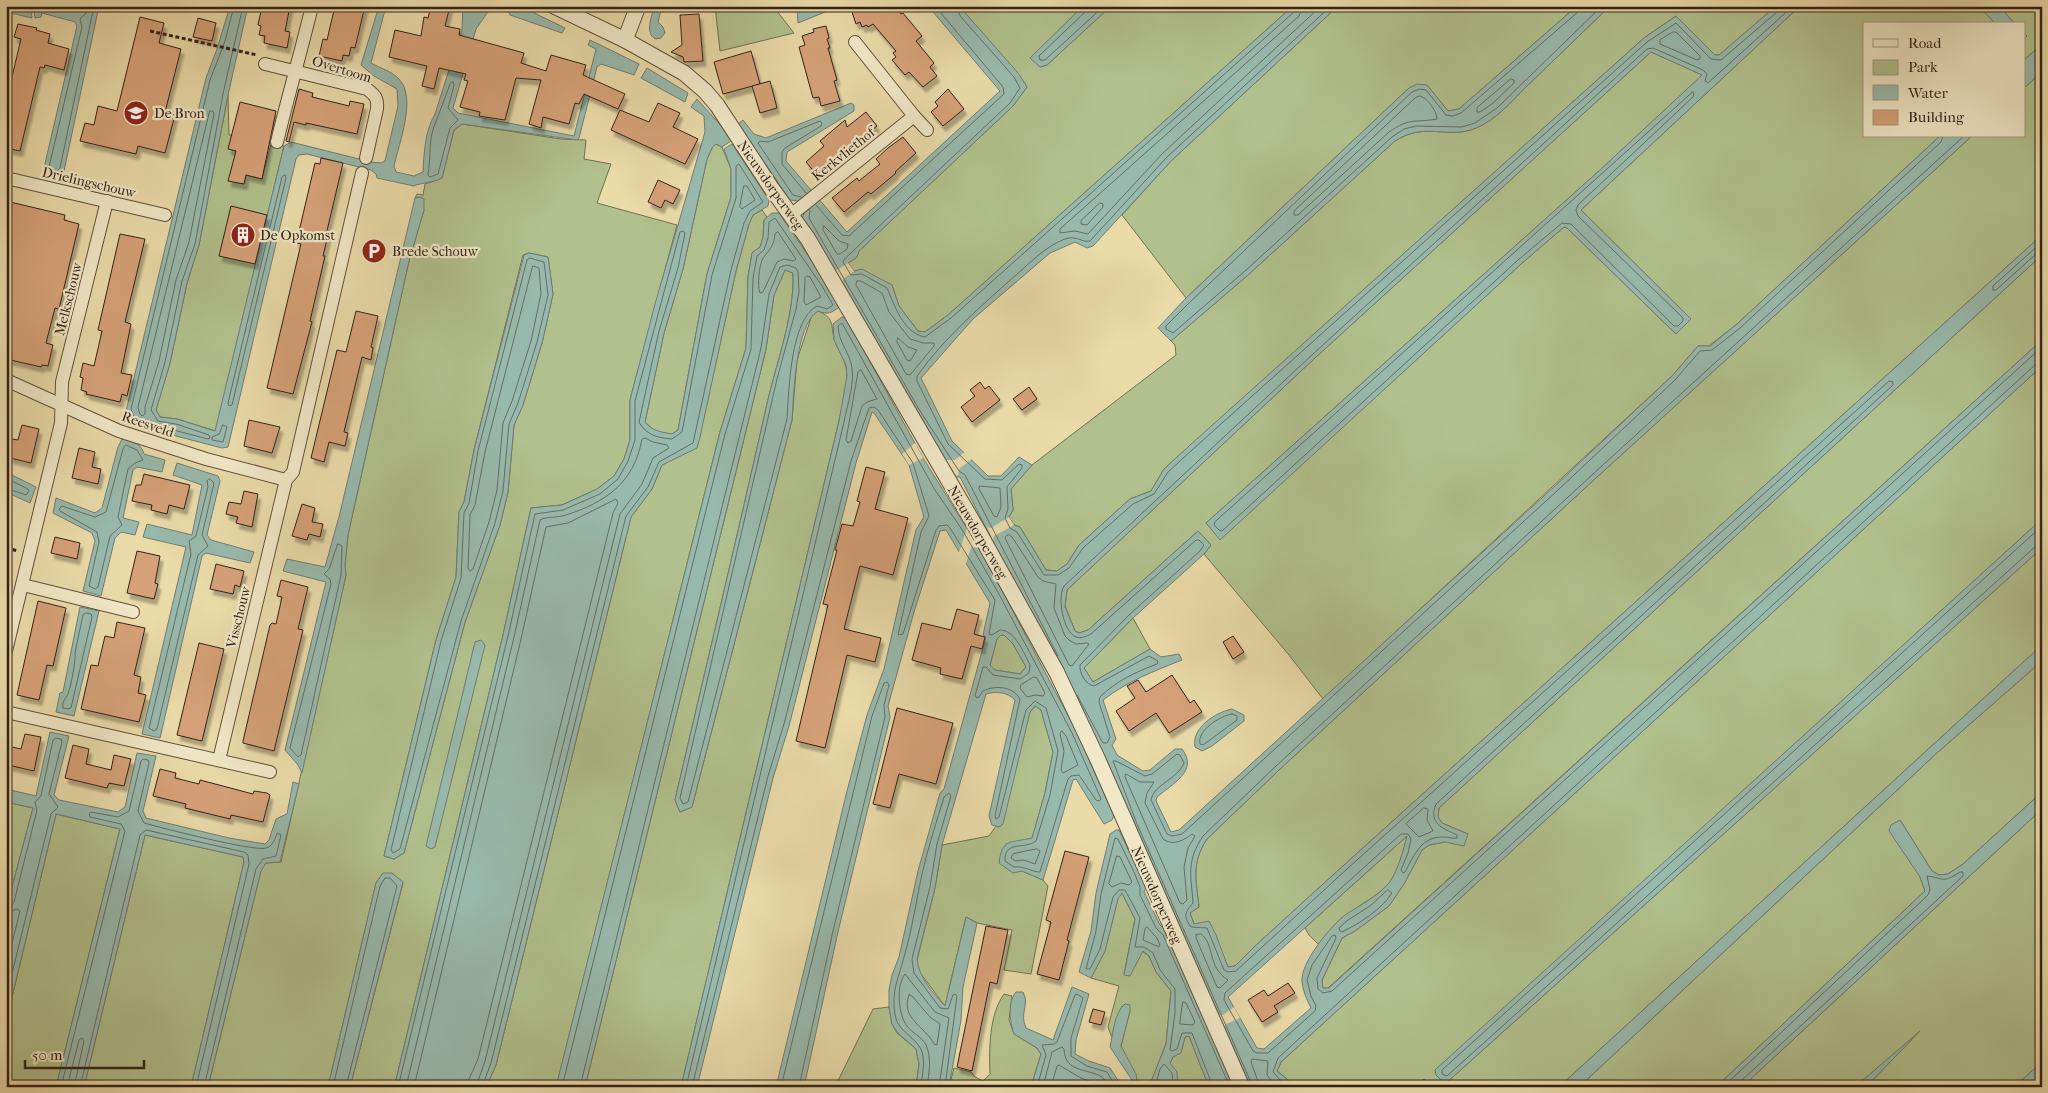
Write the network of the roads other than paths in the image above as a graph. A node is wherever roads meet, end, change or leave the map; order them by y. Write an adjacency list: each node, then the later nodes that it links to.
1 (312, 6): 7 (street, Overtoom)
2 (638, 6): 4 (street)
3 (556, 7): 4 (street, Nieuwdorperweg)
4 (625, 40): 16 (street, Nieuwdorperweg)
5 (854, 42): 8 (street)
6 (265, 64): 7 (street, Overtoom)
7 (296, 72): 10 (street, Overtoom); 11 (street, Overtoom)
8 (914, 116): 9 (street); 16 (street, Kerkvliethof)
9 (927, 130)
10 (277, 142)
11 (366, 158)
12 (362, 173): 19 (street)
13 (6, 178): 14 (street, Drielingschouw)
14 (108, 201): 15 (street, Drielingschouw); 18 (street, Melkschouw)
15 (165, 215)
16 (791, 215): 26 (street, Nieuwdorperweg)
17 (6, 380): 18 (street, Reesveld)
18 (60, 404): 19 (street, Reesveld); 20 (street, Melkschouw)
19 (286, 480): 24 (street, Visschouw)
20 (23, 585): 21 (street); 22 (street, Melkschouw)
21 (133, 612)
22 (6, 651)
23 (6, 712): 24 (street)
24 (219, 760): 25 (street)
25 (270, 772)
26 (1242, 1087)

